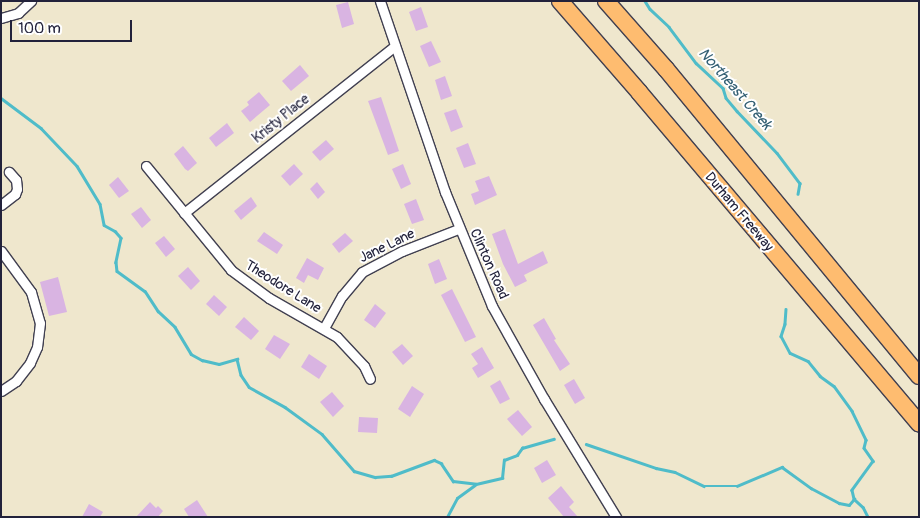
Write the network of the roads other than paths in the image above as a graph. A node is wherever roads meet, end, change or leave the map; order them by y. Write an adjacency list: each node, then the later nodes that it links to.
1 (31, 1): 5 (street)
2 (380, 1): 6 (street, Clinton Road)
3 (560, 1): 17 (highway, Durham Freeway)
4 (606, 1): 14 (highway)
5 (1, 18)
6 (395, 46): 10 (street, Kristy Place); 11 (street, Clinton Road)
7 (146, 166): 10 (street, Theodore Lane)
8 (9, 172): 9 (street)
9 (1, 204)
10 (184, 213): 13 (street, Theodore Lane)
11 (458, 229): 13 (street, Jane Lane); 18 (street, Clinton Road)
12 (1, 251): 16 (street)
13 (324, 328): 15 (street, Theodore Lane)
14 (919, 376)
15 (370, 379)
16 (1, 391)
17 (919, 422)
18 (616, 517)

